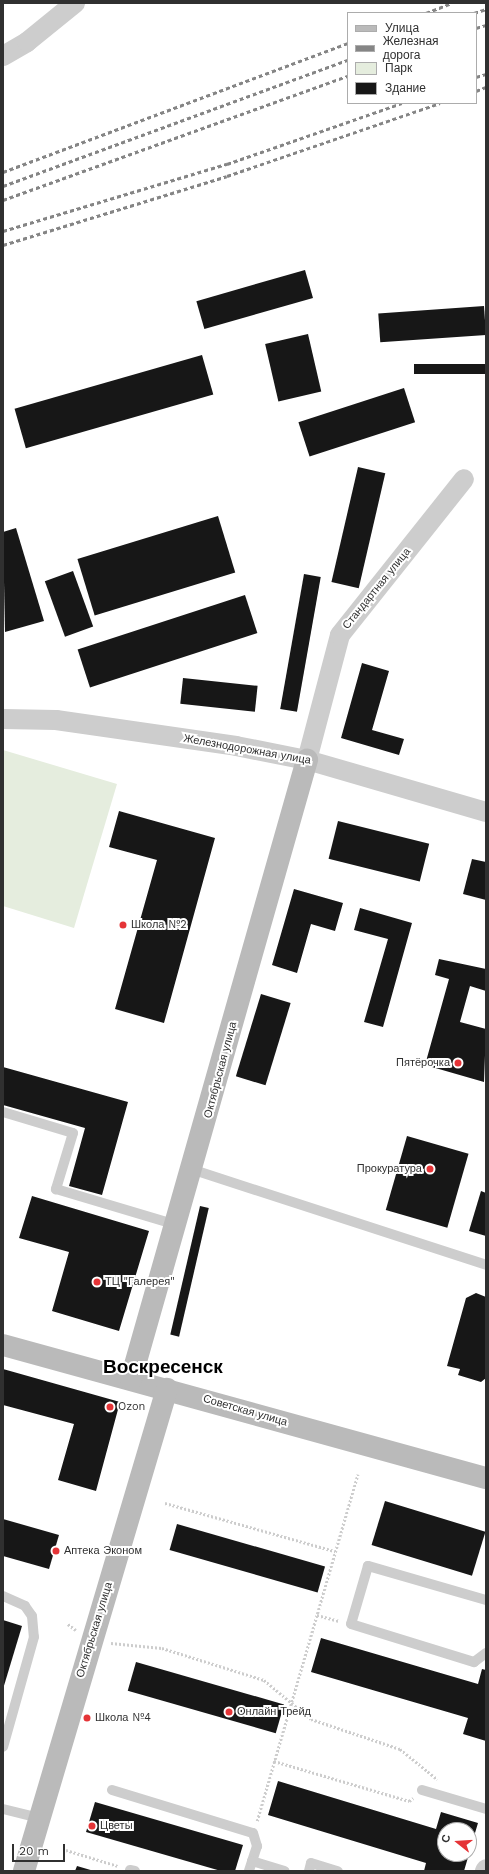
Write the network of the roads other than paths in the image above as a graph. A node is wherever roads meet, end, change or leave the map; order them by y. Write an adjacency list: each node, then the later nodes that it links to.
1 (75, 3): 2 (street)
2 (3, 56)
3 (464, 480): 5 (street, Стандартная улица)
4 (3, 719): 5 (street, Железнодорожная улица)
5 (307, 760): 6 (street, Железнодорожная улица); 8 (street, Октябрьская улица)
6 (486, 812)
7 (3, 1112): 9 (lane)
8 (194, 1170): 9 (street, Октябрьская улица); 10 (lane)
9 (177, 1225): 12 (street, Октябрьская улица)
10 (486, 1265)
11 (3, 1345): 12 (street, Советская улица)
12 (132, 1379): 13 (street, Советская улица)
13 (167, 1389): 14 (street, Советская улица); 23 (street, Октябрьская улица)
14 (486, 1478)
15 (3, 1596): 18 (lane)
16 (486, 1600): 17 (lane)
17 (486, 1653)
18 (3, 1747)
19 (112, 1790): 24 (lane)
20 (422, 1790): 22 (lane)
21 (3, 1809): 23 (lane)
22 (486, 1809)
23 (39, 1818): 25 (street, Октябрьская улица)
24 (250, 1866): 26 (lane)
25 (24, 1871)
26 (285, 1871)
27 (309, 1871): 28 (lane)
28 (338, 1871)

